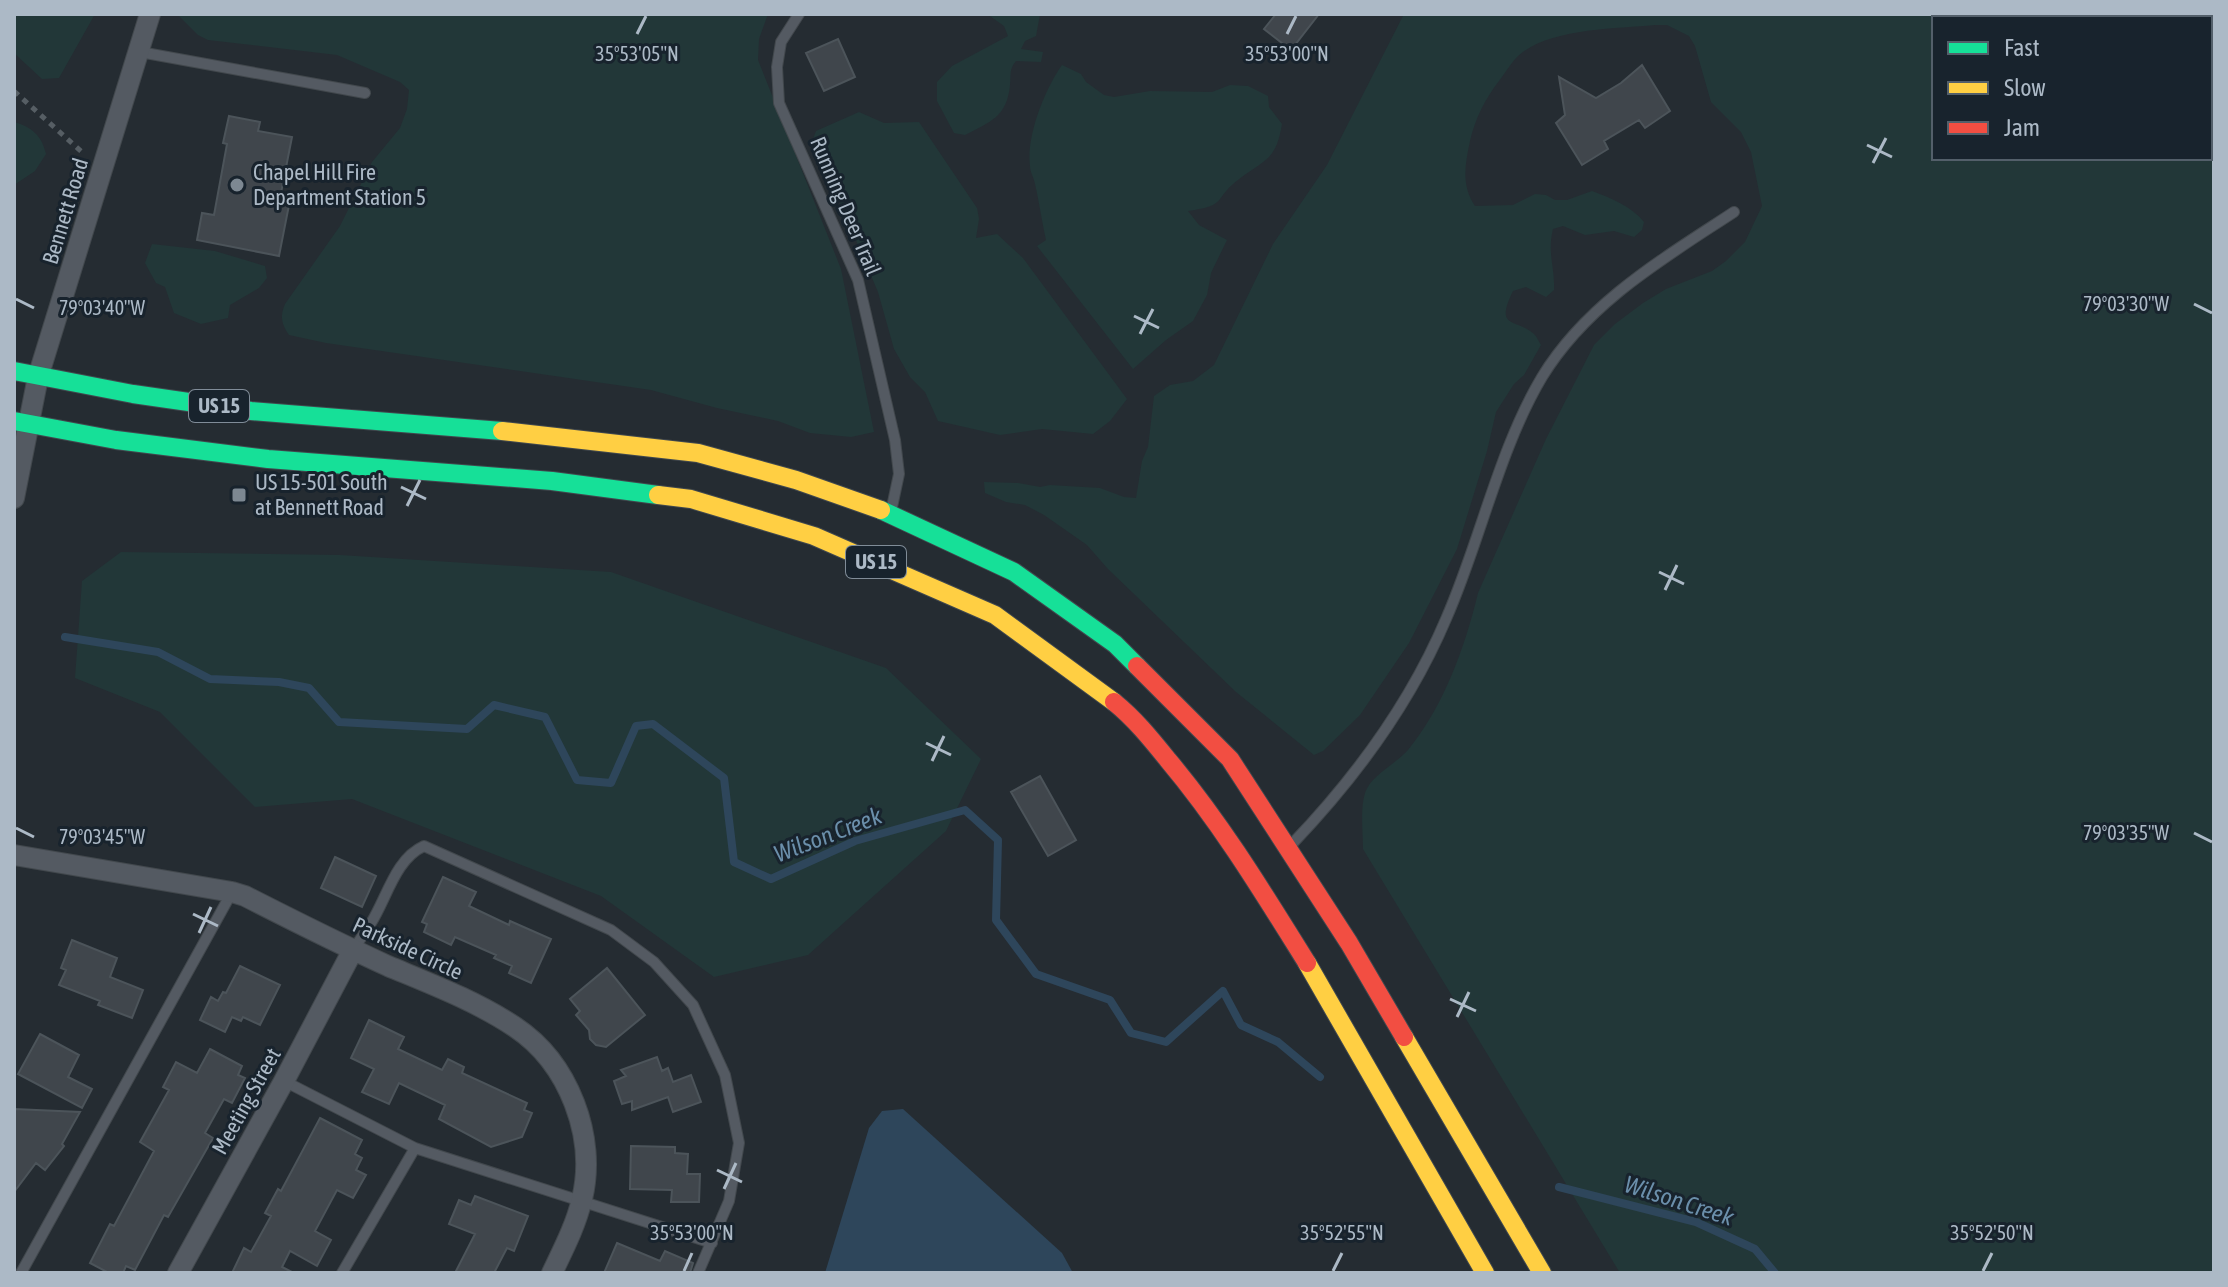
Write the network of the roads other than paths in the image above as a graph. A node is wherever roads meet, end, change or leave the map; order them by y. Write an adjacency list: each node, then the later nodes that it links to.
1 (150, 14): 3 (street, Bennett Road)
2 (799, 14): 10 (lane, Running Deer Trail)
3 (140, 52): 4 (lane); 7 (street, Bennett Road)
4 (365, 93)
5 (1734, 212): 11 (lane)
6 (14, 371): 7 (highway, US 15)
7 (38, 377): 8 (street, Bennett Road); 10 (highway, US 15)
8 (20, 422): 9 (street, Bennett Road); 24 (highway, US 15)
9 (14, 498)
10 (890, 513): 11 (highway, US 15)
11 (1288, 847): 25 (highway, US 15)
12 (14, 855): 13 (street, Parkside Circle)
13 (232, 892): 14 (street, Parkside Circle); 19 (lane)
14 (353, 950): 15 (street, Meeting Street); 17 (street, Parkside Circle); 18 (lane)
15 (284, 1081): 16 (lane); 20 (street, Meeting Street)
16 (415, 1148): 17 (lane); 21 (lane)
17 (582, 1200): 18 (lane); 22 (street, Parkside Circle)
18 (712, 1243): 23 (lane)
19 (21, 1273)
20 (178, 1273)
21 (342, 1273)
22 (552, 1273)
23 (698, 1273)
24 (1485, 1273)
25 (1542, 1273)

